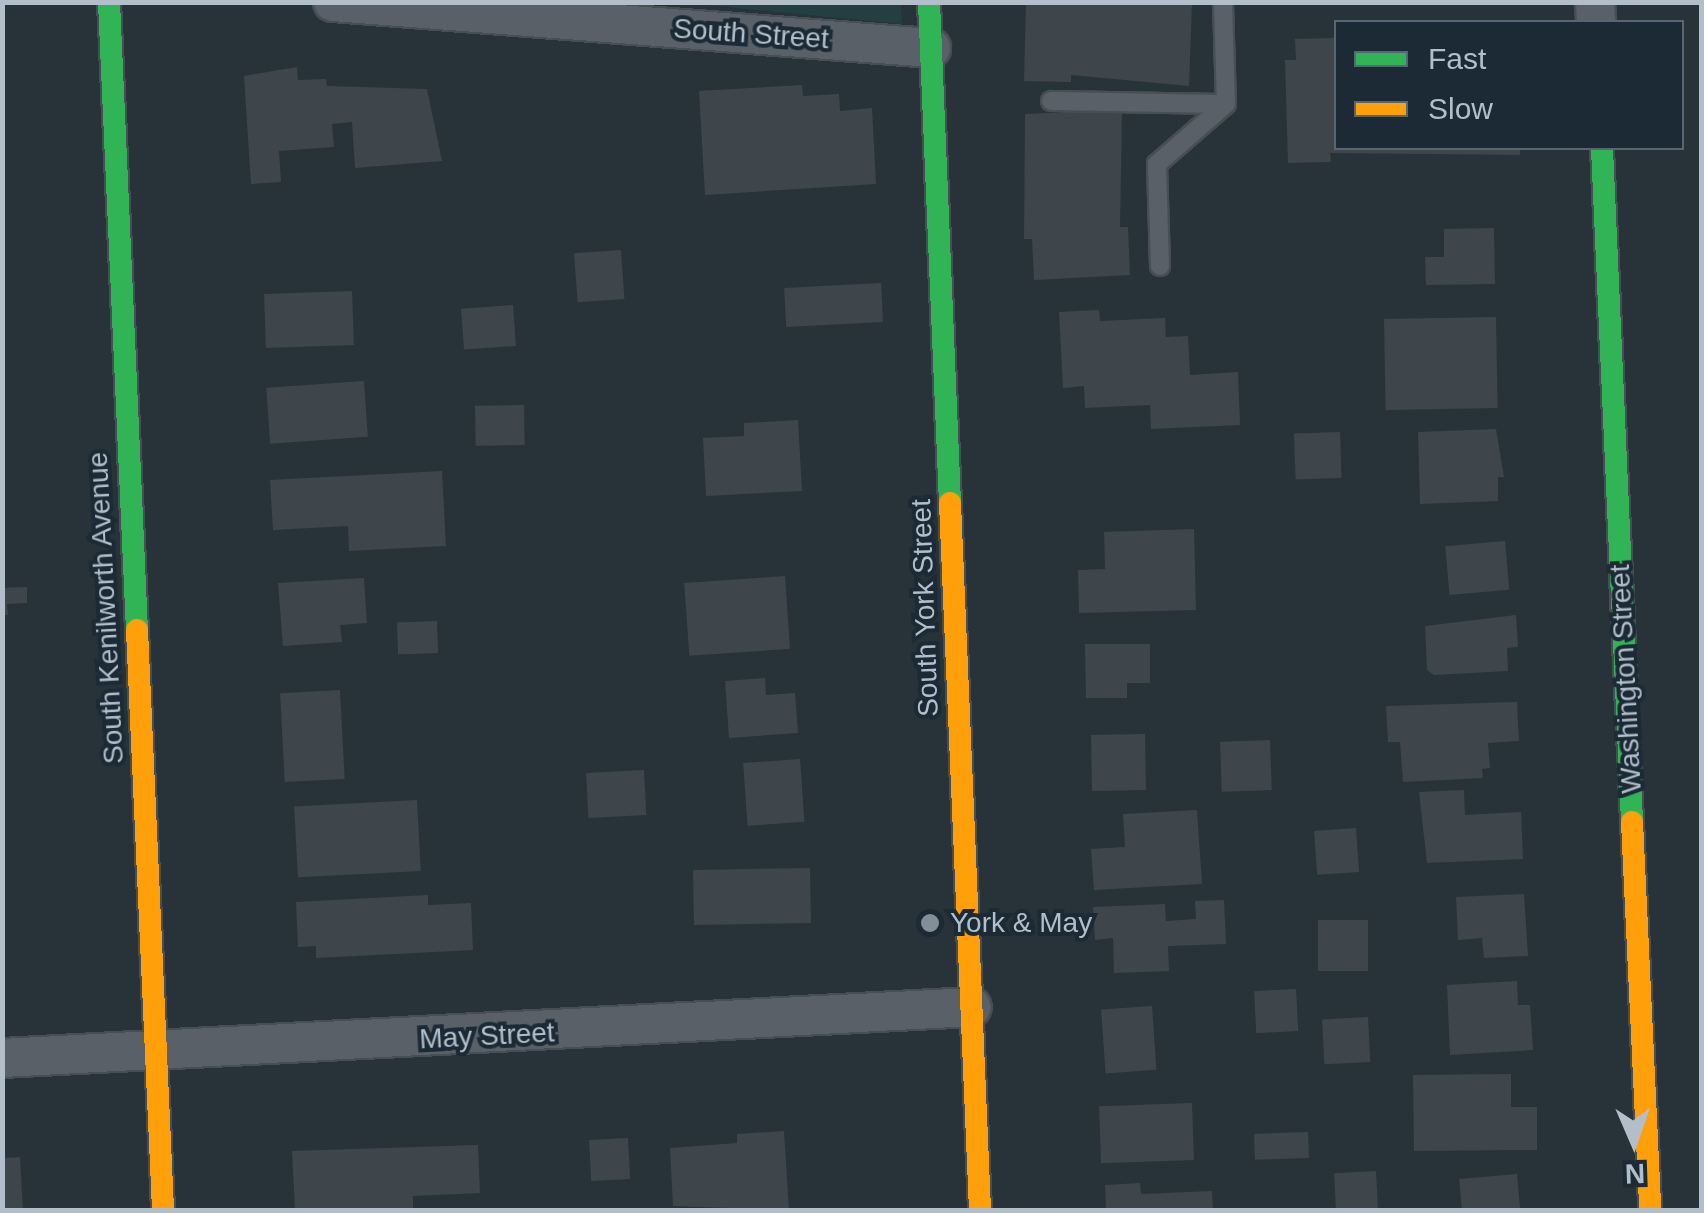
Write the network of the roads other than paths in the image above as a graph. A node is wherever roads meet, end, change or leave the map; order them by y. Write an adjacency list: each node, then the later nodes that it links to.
1 (108, 2): 11 (street, South Kenilworth Avenue)
2 (332, 2): 5 (street, South Street)
3 (929, 2): 5 (street, South York Street)
4 (1223, 2): 7 (lane)
5 (931, 48): 10 (street, South York Street)
6 (1051, 102): 7 (lane)
7 (1226, 104): 9 (lane)
8 (1602, 150): 15 (street, Washington Street)
9 (1160, 266)
10 (972, 1008): 11 (street, May Street); 14 (street, South York Street)
11 (156, 1054): 12 (street, May Street); 13 (street, South Kenilworth Avenue)
12 (2, 1058)
13 (162, 1210)
14 (980, 1210)
15 (1650, 1210)

